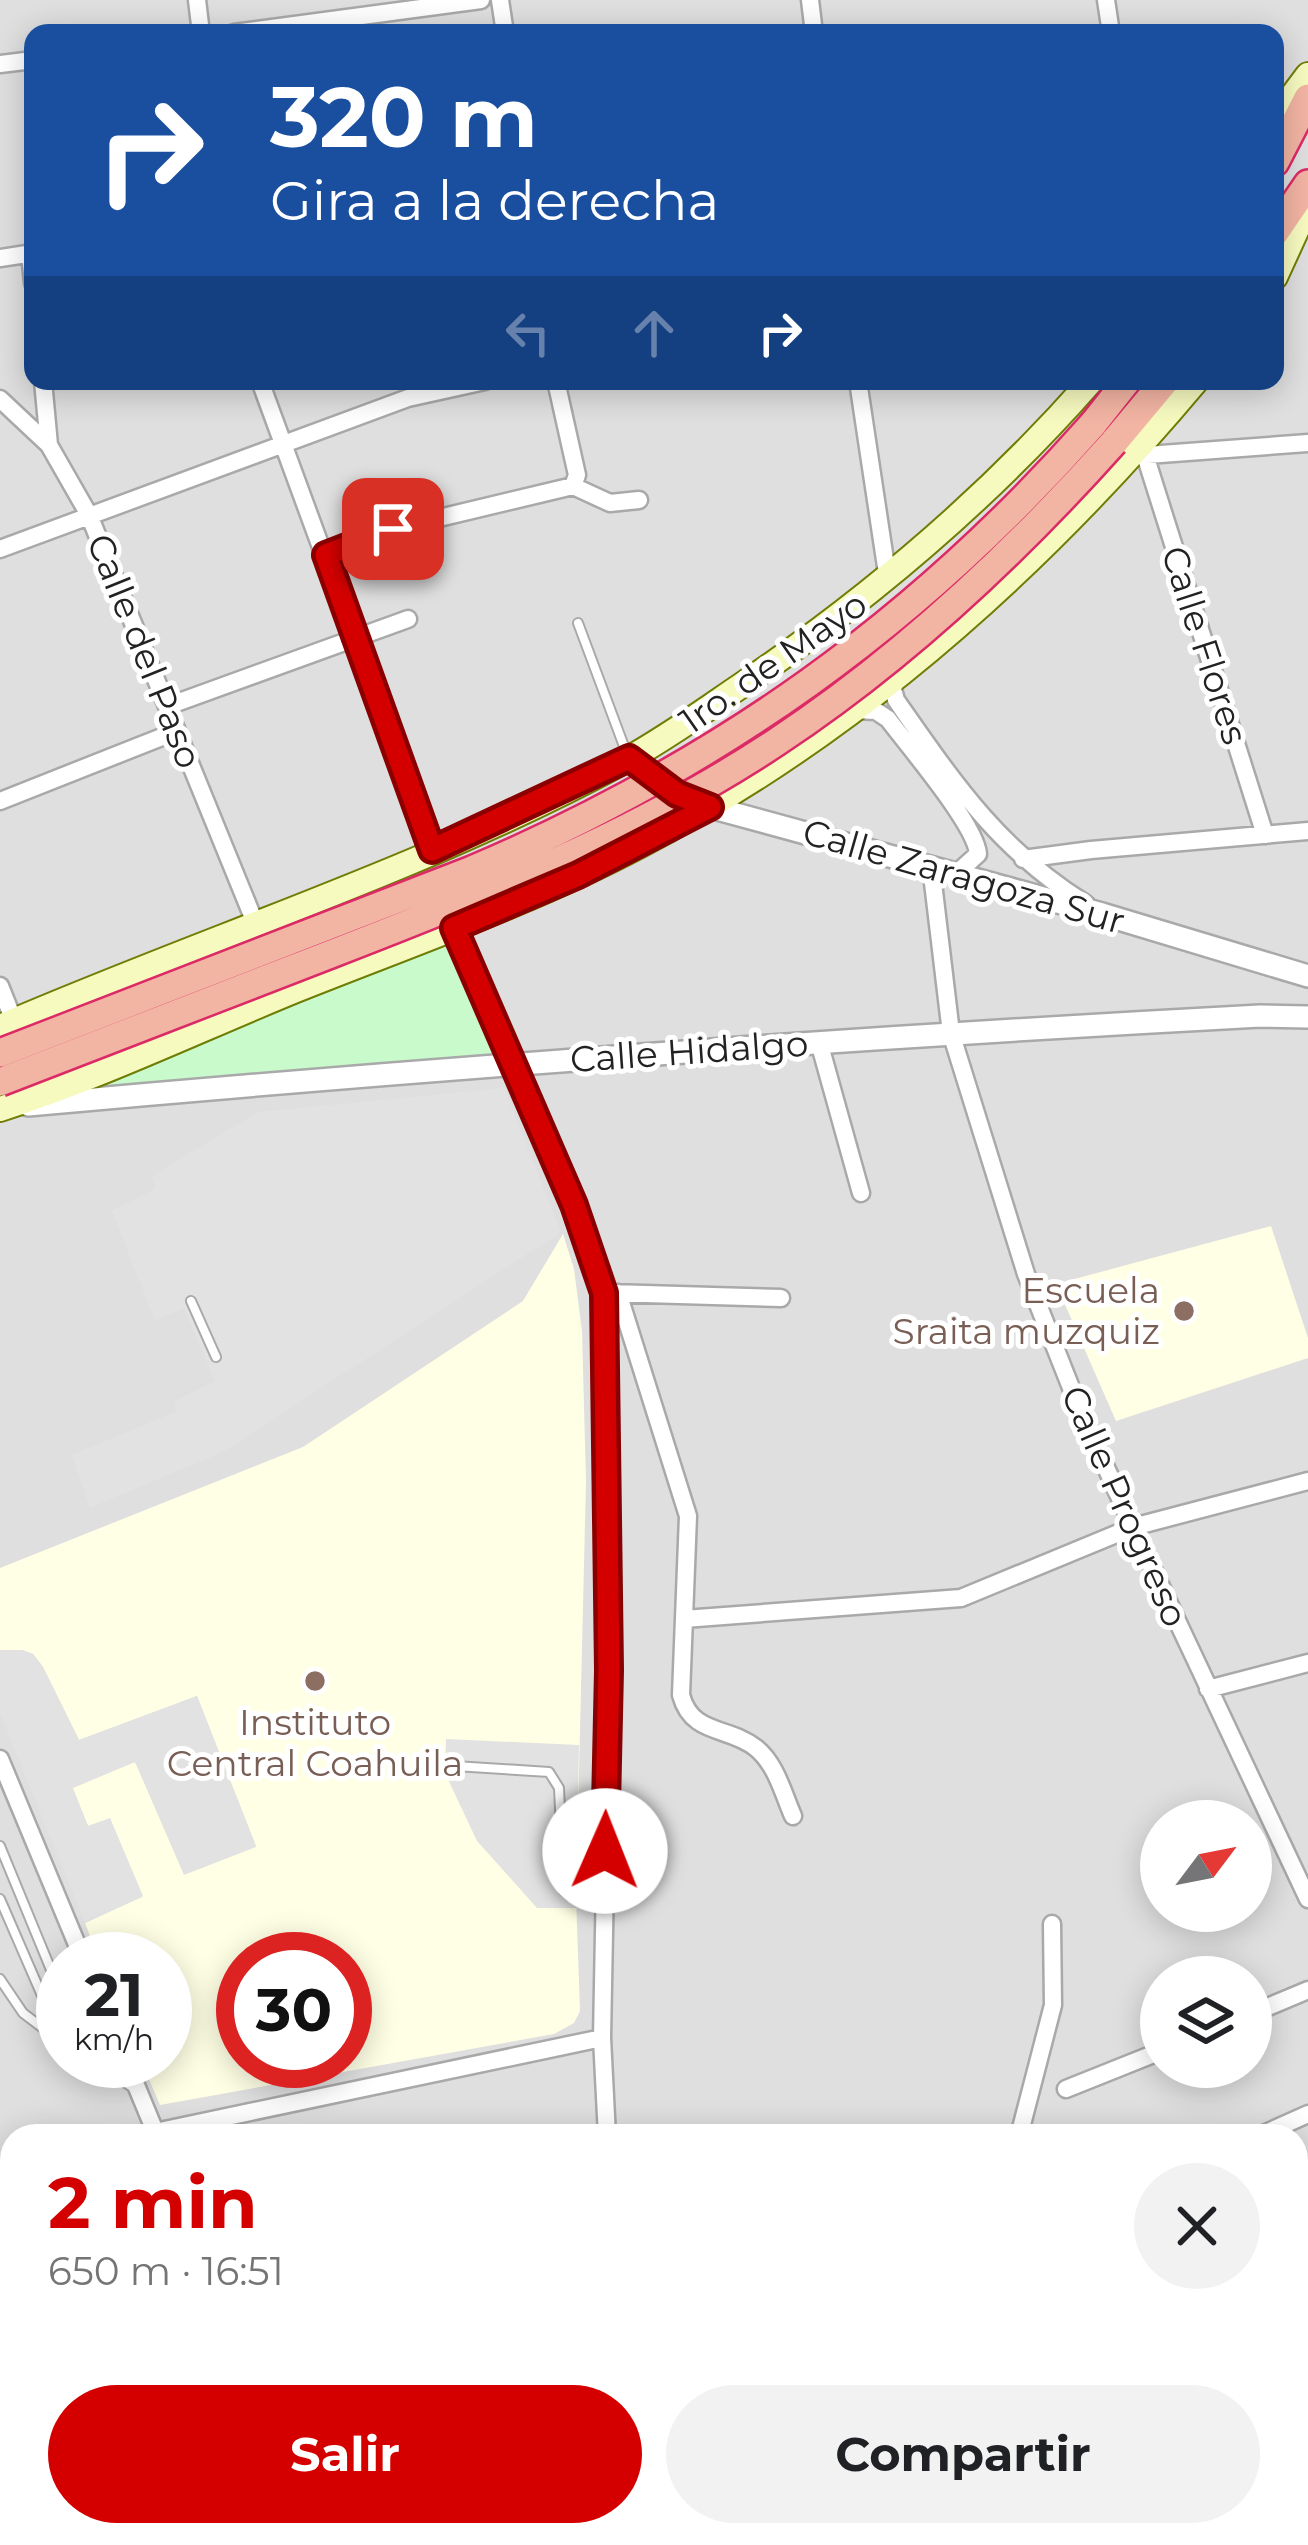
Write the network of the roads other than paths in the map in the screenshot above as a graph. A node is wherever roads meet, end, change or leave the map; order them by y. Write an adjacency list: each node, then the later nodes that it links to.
1 (481, 0): 2 (street)
2 (301, 24)
3 (1308, 75): 5 (main road)
4 (1308, 98): 6 (highway)
5 (1284, 106)
6 (1284, 145)
7 (1308, 184): 9 (highway)
8 (1308, 205): 10 (main road)
9 (1284, 219)
10 (1284, 257)
11 (44, 390): 24 (street)
12 (263, 390): 21 (street)
13 (438, 390): 21 (street)
14 (558, 390): 25 (street)
15 (859, 390): 30 (street)
16 (1083, 390): 30 (main road, 1ro. de Mayo)
17 (1126, 390): 23 (highway)
18 (1159, 390): 23 (highway)
19 (1185, 390): 23 (main road)
20 (0, 399): 24 (street, Calle del Paso)
21 (282, 442): 27 (street); 29 (street)
22 (1308, 443): 23 (street)
23 (1121, 444): 34 (main road); 44 (street, Calle Flores); 58 (highway, bridge); 60 (highway, bridge)
24 (49, 445): 27 (street, Calle del Paso)
25 (573, 486): 26 (street); 29 (street)
26 (639, 500)
27 (89, 515): 28 (street); 36 (street, Calle del Paso)
28 (0, 549)
29 (326, 555): 33 (street)
30 (888, 580): 35 (main road, 1ro. de Mayo)
31 (408, 619): 33 (street)
32 (578, 623): 39 (lane)
33 (357, 638): 36 (street); 45 (street)
34 (897, 676): 37 (main road); 46 (street)
35 (720, 700): 39 (main road, 1ro. de Mayo); 40 (main road)
36 (168, 706): 38 (street, Calle del Paso)
37 (853, 710): 40 (main road); 48 (street)
38 (178, 731): 41 (street); 50 (street, Calle del Paso)
39 (629, 758): 42 (street, Calle Zaragoza Sur); 45 (main road, 1ro. de Mayo)
40 (766, 769): 42 (main road)
41 (0, 801)
42 (710, 807): 47 (street, Calle Zaragoza Sur); 51 (main road)
43 (1308, 831): 44 (street)
44 (1265, 835): 46 (street)
45 (432, 850): 50 (main road, 1ro. de Mayo)
46 (1023, 860): 49 (street)
47 (931, 866): 48 (street, Calle Zaragoza Sur); 56 (street, Calle Progreso)
48 (957, 873): 49 (street, Calle Zaragoza Sur)
49 (1102, 914): 52 (street, Calle Zaragoza Sur)
50 (256, 925): 55 (main road, 1ro. de Mayo)
51 (454, 928): 59 (street); 60 (main road)
52 (1308, 976)
53 (0, 986): 55 (street)
54 (1308, 1017): 56 (street, Calle Hidalgo)
55 (7, 1024)
56 (951, 1033): 57 (street, Calle Hidalgo); 67 (street, Calle Progreso)
57 (819, 1042): 59 (street, Calle Hidalgo); 61 (street)
58 (0, 1053)
59 (514, 1064): 60 (street, Calle Hidalgo); 62 (street)
60 (3, 1099)
61 (861, 1193)
62 (611, 1293): 63 (street); 68 (street); 75 (street)
63 (781, 1298)
64 (190, 1300): 65 (lane)
65 (217, 1357)
66 (1308, 1481): 67 (street)
67 (1133, 1527): 68 (street); 70 (street, Calle Progreso)
68 (684, 1619): 73 (street)
69 (1308, 1663): 70 (street)
70 (1208, 1689): 77 (street, Calle Progreso)
71 (1, 1764): 79 (street)
72 (455, 1766): 75 (lane)
73 (793, 1816)
74 (0, 1846): 80 (lane)
75 (604, 1896): 86 (street)
76 (0, 1899): 82 (lane)
77 (1308, 1899)
78 (1052, 1924): 95 (street)
79 (72, 1932)
80 (36, 1933)
81 (0, 1979): 85 (lane)
82 (36, 1983)
83 (1308, 1990): 84 (street)
84 (1272, 2005)
85 (36, 2023)
86 (602, 2038): 93 (street); 94 (street)
87 (1140, 2060): 90 (street)
88 (133, 2088): 91 (lane)
89 (137, 2088): 91 (street)
90 (1066, 2090)
91 (138, 2091): 92 (street)
92 (152, 2124)
93 (202, 2124)
94 (607, 2124)
95 (1022, 2124)

